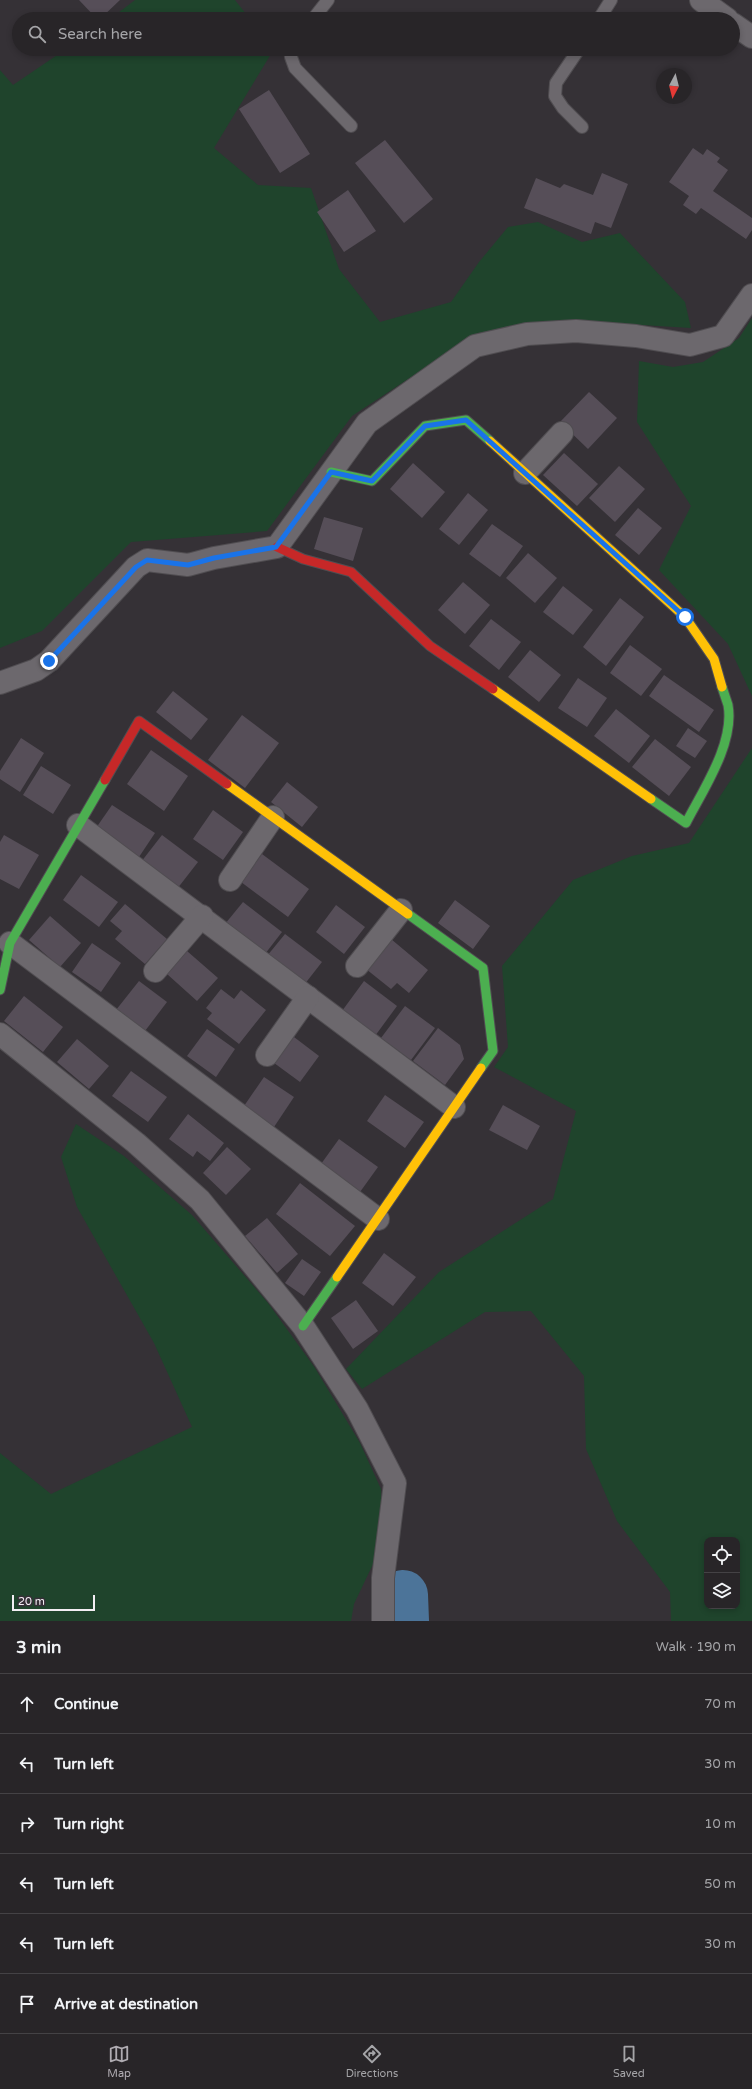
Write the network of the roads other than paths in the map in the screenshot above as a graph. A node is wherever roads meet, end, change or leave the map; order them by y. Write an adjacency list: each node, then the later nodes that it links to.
1 (328, 0): 4 (lane)
2 (611, 0): 5 (lane)
3 (701, 0): 6 (street)
4 (319, 12)
5 (603, 12)
6 (717, 12)
7 (740, 29): 8 (street)
8 (752, 37)
9 (292, 56): 11 (lane)
10 (574, 56): 12 (lane)
11 (351, 126)
12 (582, 127)
13 (752, 295): 15 (street)
14 (562, 433): 16 (street)
15 (331, 472): 16 (street); 17 (street)
16 (525, 473): 17 (street)
17 (276, 547): 18 (street)
18 (0, 683)
19 (273, 817): 20 (street); 21 (street); 22 (street)
20 (78, 825): 23 (street); 24 (street)
21 (230, 880)
22 (401, 910): 25 (street); 31 (street)
23 (202, 916): 26 (street); 28 (street)
24 (10, 943): 27 (street); 32 (street)
25 (358, 966)
26 (155, 970)
27 (0, 990)
28 (308, 997): 30 (street); 31 (street)
29 (0, 1034): 33 (street)
30 (267, 1055)
31 (454, 1107): 32 (street)
32 (378, 1219): 33 (street)
33 (303, 1326): 34 (street)
34 (383, 1621)

